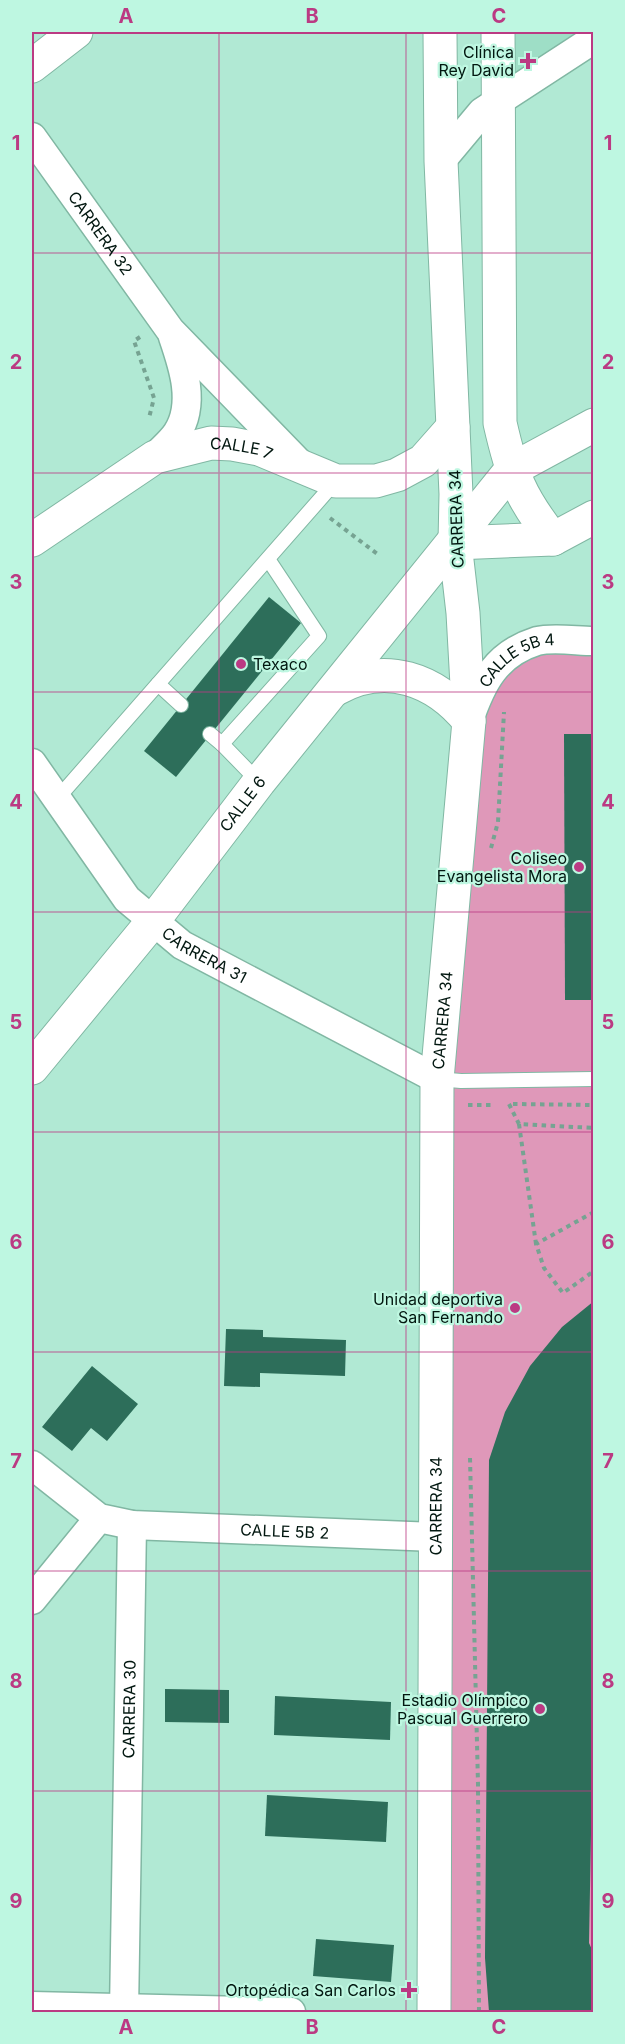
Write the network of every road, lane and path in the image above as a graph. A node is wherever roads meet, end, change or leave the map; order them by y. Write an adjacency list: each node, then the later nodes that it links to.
1 (76, 32): 5 (main road)
2 (440, 32): 8 (main road, CARRERA 34)
3 (498, 32): 6 (main road)
4 (594, 39): 6 (street)
5 (32, 66)
6 (499, 99): 8 (street); 16 (main road)
7 (32, 137): 9 (street, CARRERA 32)
8 (441, 161): 13 (main road, CARRERA 34)
9 (170, 330): 14 (street, CARRERA 32); 15 (street, CARRERA 32)
10 (134, 341): 11 (path)
11 (143, 425)
12 (594, 425): 16 (main road, CALLE 6)
13 (453, 427): 17 (main road, CALLE 7); 22 (main road, CARRERA 34)
14 (155, 457): 15 (main road, CALLE 7); 21 (main road, CALLE 7)
15 (306, 470): 17 (main road, CALLE 7)
16 (511, 470): 20 (main road); 22 (main road, CALLE 6)
17 (336, 481): 18 (lane)
18 (313, 507): 23 (path); 24 (lane)
19 (594, 517): 20 (main road)
20 (553, 539): 22 (main road)
21 (32, 540)
22 (455, 543): 27 (main road, CALLE 6); 29 (main road, CARRERA 34)
23 (380, 556)
24 (268, 559): 26 (lane); 31 (lane)
25 (594, 641): 29 (street, CALLE 5B 4)
26 (158, 684): 28 (lane); 34 (lane)
27 (334, 690): 29 (main road); 33 (main road, CALLE 6)
28 (181, 705)
29 (469, 721): 37 (main road, CARRERA 34)
30 (210, 734): 31 (lane)
31 (222, 744): 33 (lane)
32 (32, 763): 34 (street, CARRERA 31)
33 (259, 782): 35 (main road, CALLE 6)
34 (57, 799): 35 (street, CARRERA 31)
35 (153, 921): 36 (main road, CALLE 6); 37 (street, CARRERA 31)
36 (32, 1068)
37 (437, 1079): 38 (lane); 51 (main road, CARRERA 34)
38 (594, 1079)
39 (509, 1104): 40 (path); 41 (path); 42 (path)
40 (594, 1105)
41 (461, 1106)
42 (519, 1124): 43 (path); 45 (path)
43 (594, 1128)
44 (594, 1212): 45 (path)
45 (536, 1244): 46 (path)
46 (594, 1271)
47 (470, 1450): 57 (path)
48 (32, 1465): 49 (street)
49 (99, 1518): 50 (street); 52 (street)
50 (132, 1525): 51 (street, CALLE 5B 2); 54 (street, CARRERA 30)
51 (435, 1537): 56 (main road, CARRERA 34)
52 (32, 1600)
53 (32, 2006): 54 (street)
54 (124, 2011): 55 (street)
55 (291, 2013)
56 (434, 2013)
57 (479, 2013)

